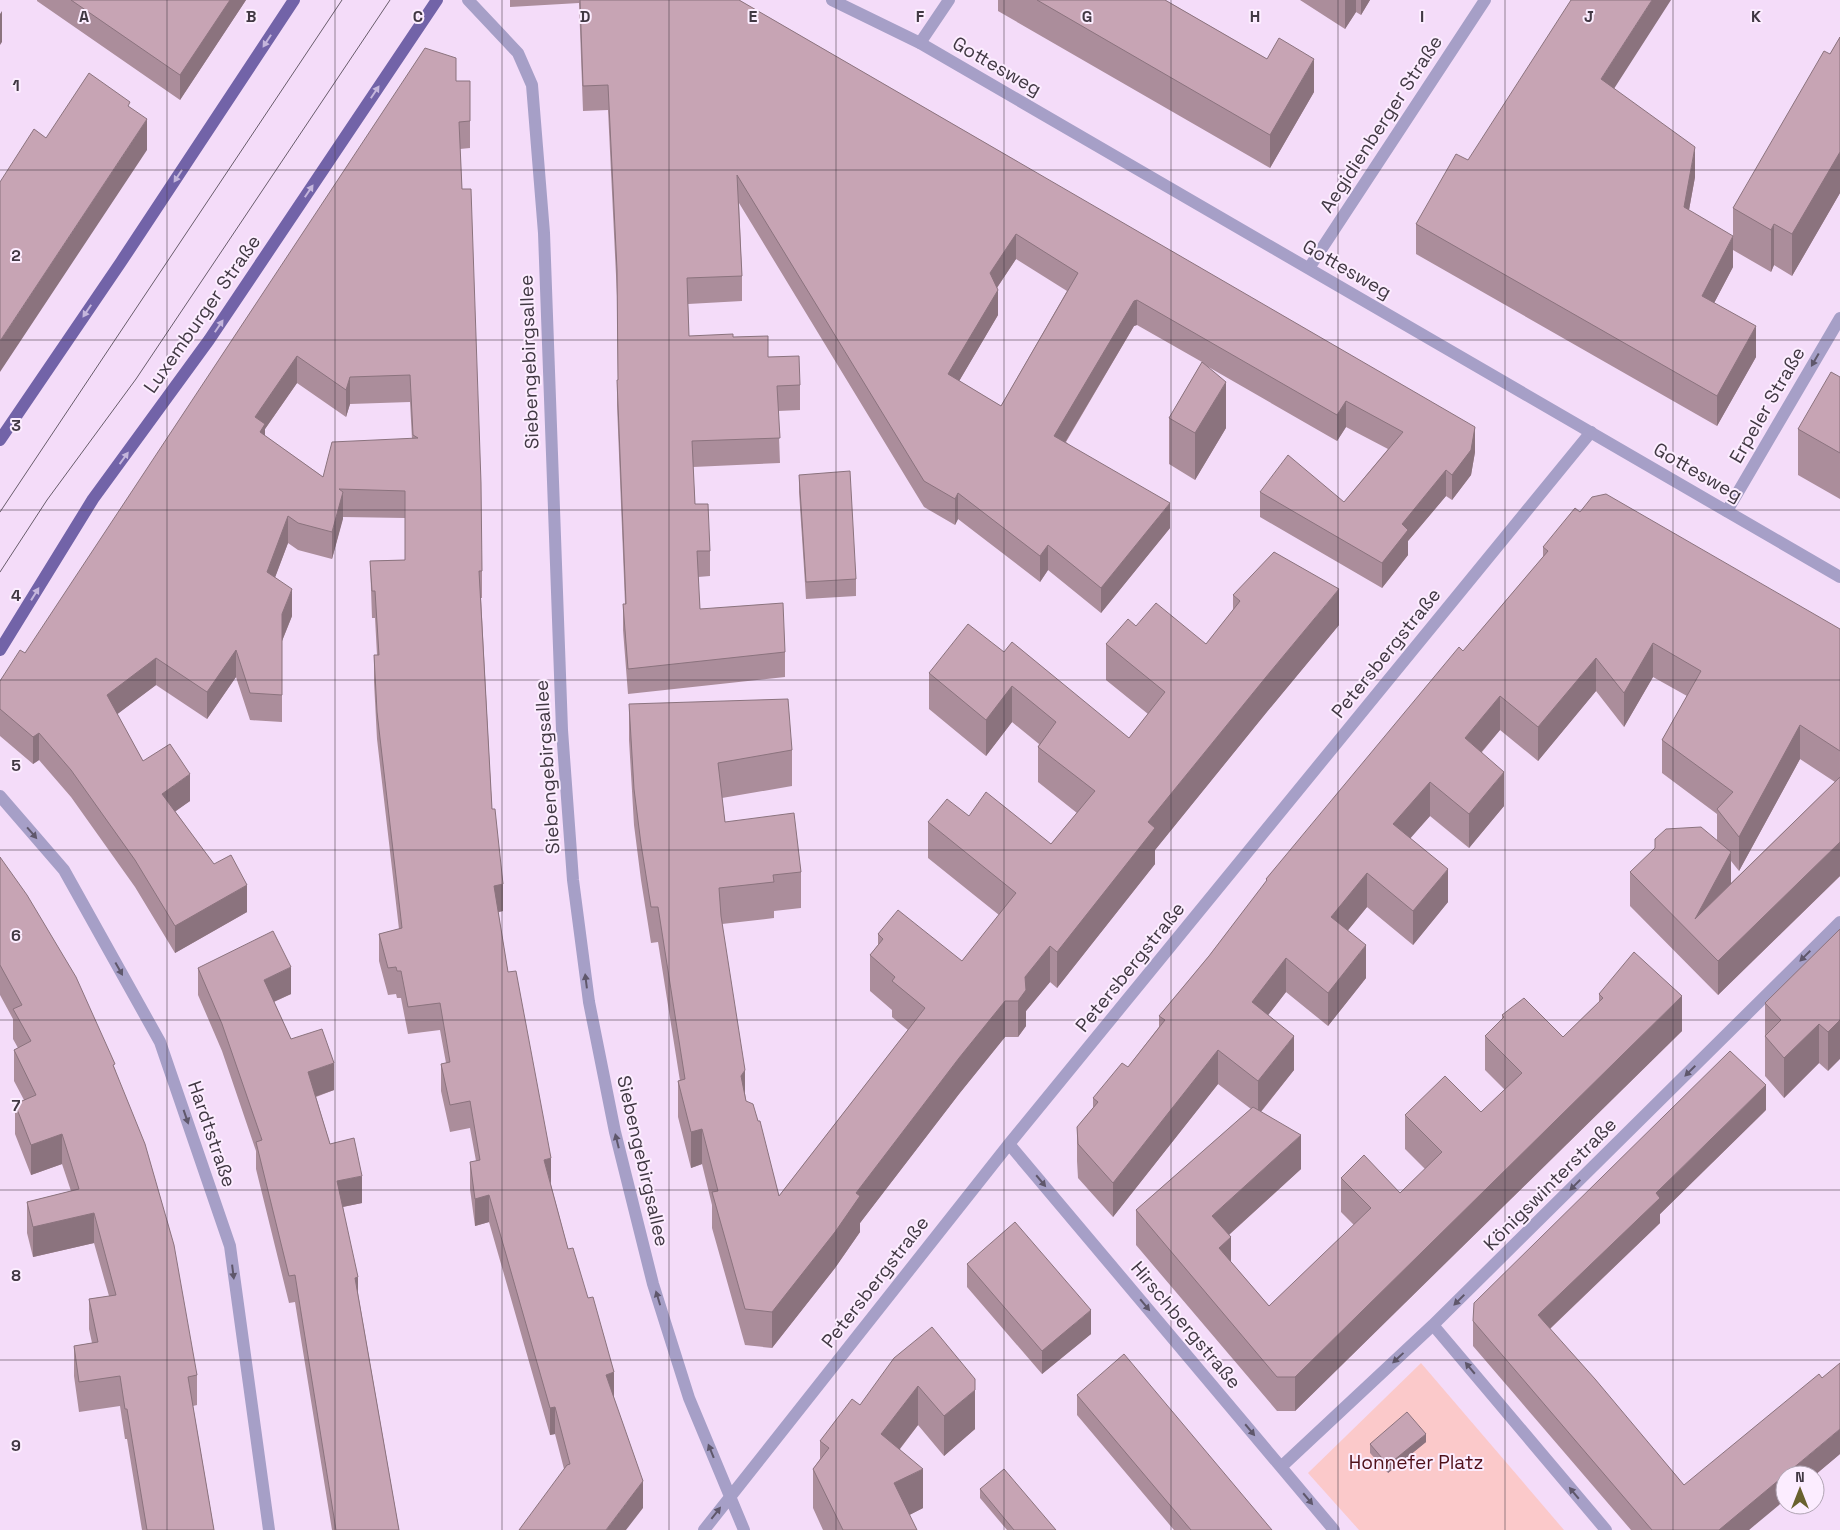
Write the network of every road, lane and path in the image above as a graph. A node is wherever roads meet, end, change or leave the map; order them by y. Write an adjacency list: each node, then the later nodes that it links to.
1 (294, 0): 11 (main road, one-way to 11)
2 (437, 0): 14 (main road, Luxemburger Straße, one-way to 2)
3 (468, 0): 20 (street, Siebengebirgsallee, one-way to 3)
4 (832, 0): 7 (street, Gottesweg)
5 (949, 0): 7 (street)
6 (1485, 0): 8 (street, Aegidienberger Straße)
7 (920, 43): 8 (street, Gottesweg)
8 (1309, 268): 10 (street, Gottesweg)
9 (1840, 318): 12 (street, Erpeler Straße, one-way to 12)
10 (1591, 432): 12 (street, Gottesweg); 17 (street, Petersbergstraße)
11 (0, 440)
12 (1727, 511): 13 (street, Gottesweg)
13 (1840, 576)
14 (0, 650)
15 (0, 796): 21 (street, Hardtstraße, one-way to 21)
16 (1840, 922): 18 (street, Königswinterstraße, one-way to 18)
17 (1009, 1144): 19 (street, Hirschbergstraße, one-way to 19); 20 (street, Petersbergstraße)
18 (1433, 1325): 19 (street, Königswinterstraße, one-way to 19); 25 (street, one-way to 18)
19 (1281, 1467): 24 (street, Hirschbergstraße, one-way to 24)
20 (729, 1497): 22 (street, Petersbergstraße, one-way to 20); 23 (street, Siebengebirgsallee)
21 (269, 1530)
22 (704, 1530)
23 (744, 1530)
24 (1334, 1530)
25 (1606, 1530)

